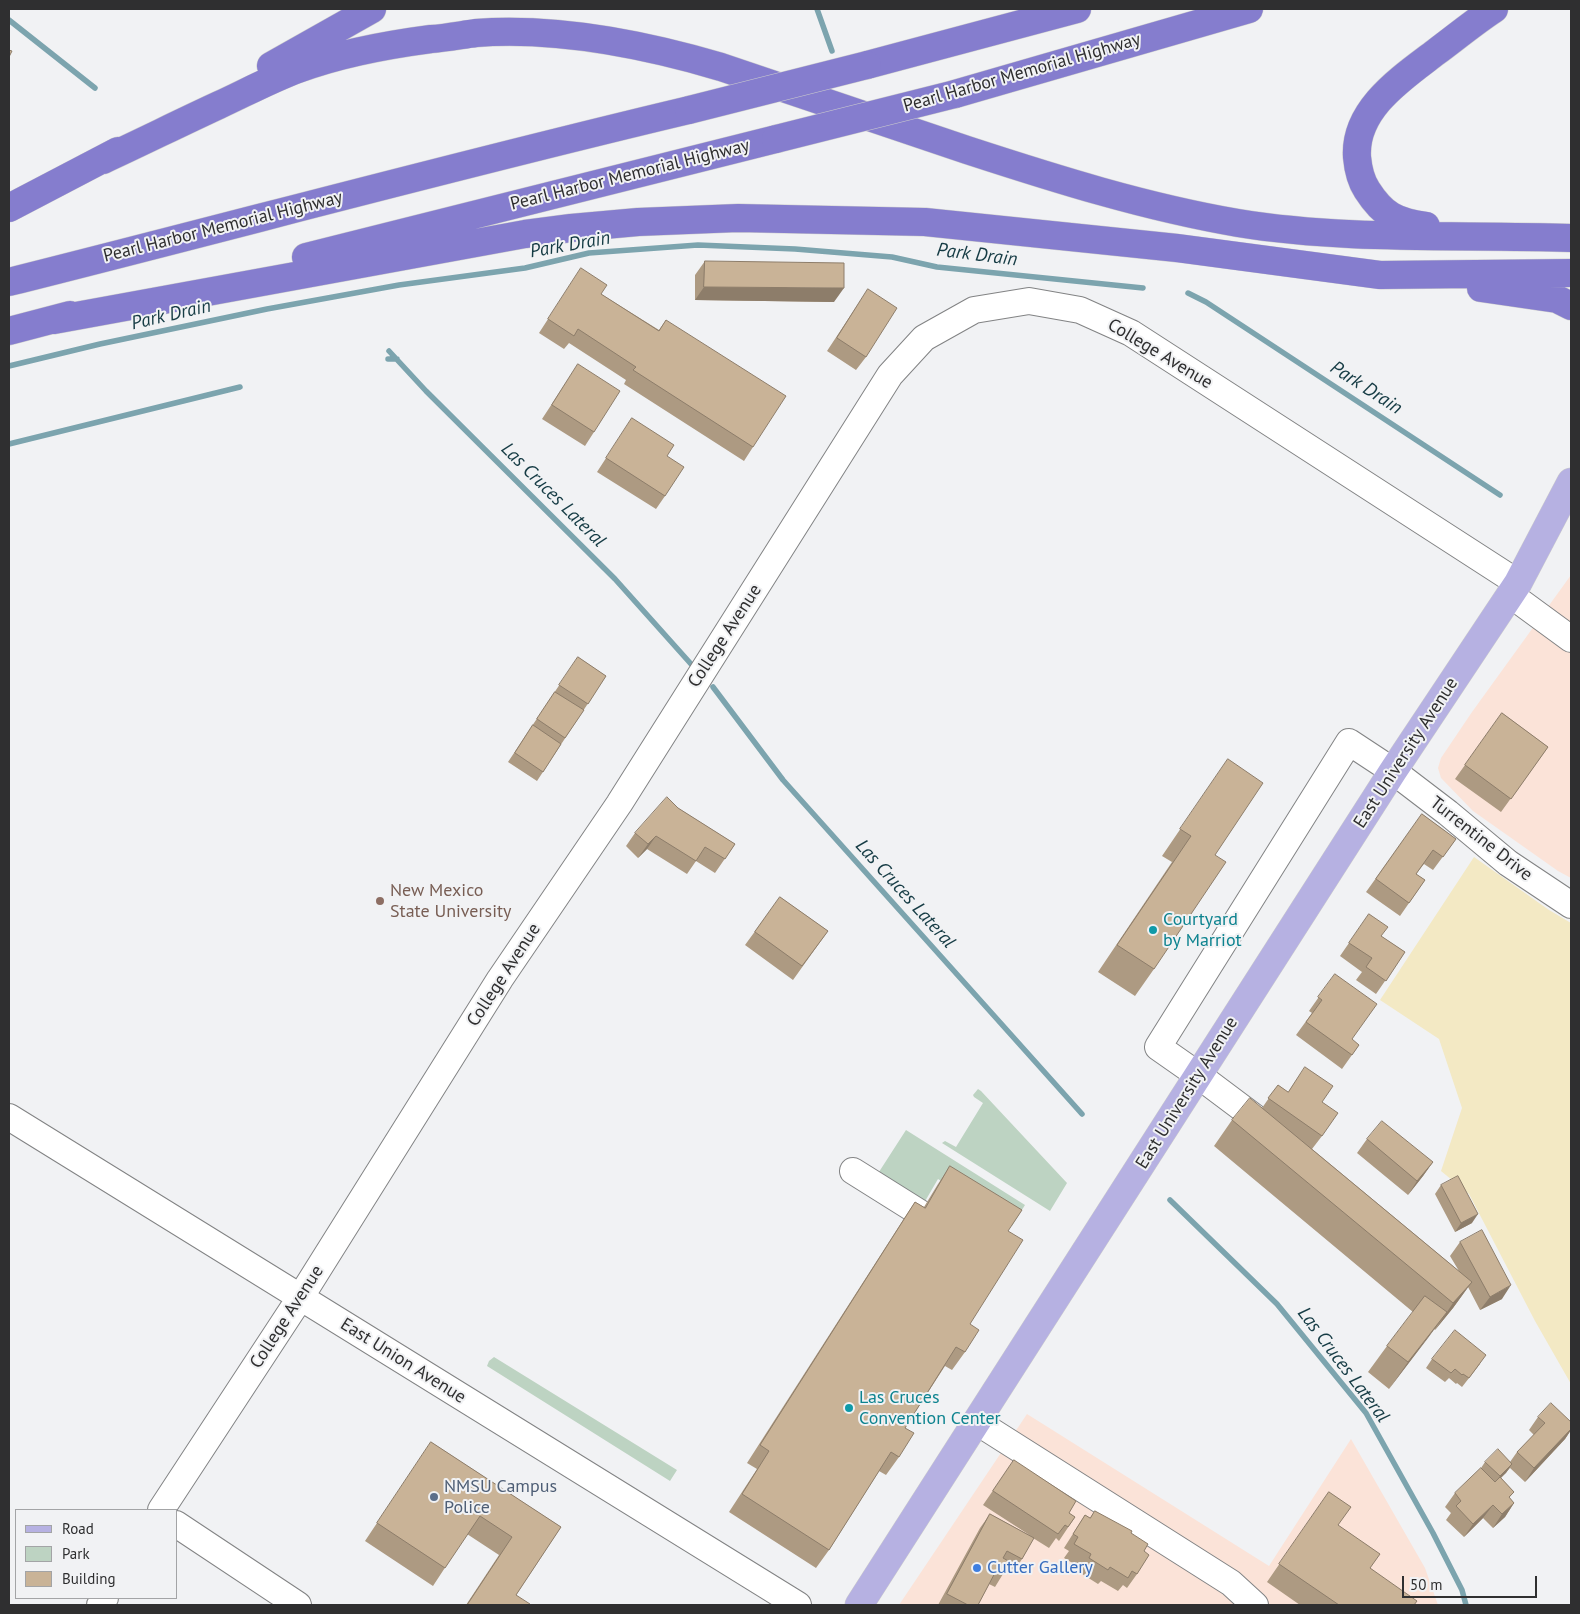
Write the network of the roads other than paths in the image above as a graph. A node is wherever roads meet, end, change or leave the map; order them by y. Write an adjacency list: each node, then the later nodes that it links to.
1 (372, 9): 5 (highway)
2 (1077, 9): 11 (highway, Pearl Harbor Memorial Highway, bridge)
3 (1249, 9): 13 (highway, Pearl Harbor Memorial Highway, bridge)
4 (1494, 9): 7 (highway)
5 (103, 160): 6 (highway); 7 (highway)
6 (9, 208)
7 (1499, 236): 8 (highway)
8 (1571, 238)
9 (1571, 273): 10 (highway)
10 (1380, 275): 12 (highway); 13 (highway)
11 (9, 282)
12 (1571, 306)
13 (54, 320): 14 (highway, Pearl Harbor Memorial Highway)
14 (9, 331)
15 (1571, 482): 17 (main road, East University Avenue)
16 (1571, 525): 17 (main road, East University Avenue)
17 (1514, 589): 18 (street, College Avenue); 19 (main road, East University Avenue); 26 (street, College Avenue)
18 (1571, 639)
19 (1393, 772): 20 (street, Turrentine Drive); 21 (main road, East University Avenue); 21 (street, Turrentine Drive)
20 (1571, 905)
21 (1198, 1075): 23 (street); 27 (main road, East University Avenue)
22 (9, 1117): 26 (street, East Union Avenue)
23 (1289, 1144)
24 (853, 1171): 25 (street)
25 (920, 1213)
26 (300, 1298): 28 (street, College Avenue); 31 (street, East Union Avenue)
27 (977, 1422): 32 (main road, East University Avenue); 33 (street)
28 (162, 1509)
29 (178, 1525): 30 (street)
30 (298, 1605)
31 (798, 1605)
32 (860, 1605)
33 (1255, 1605)

